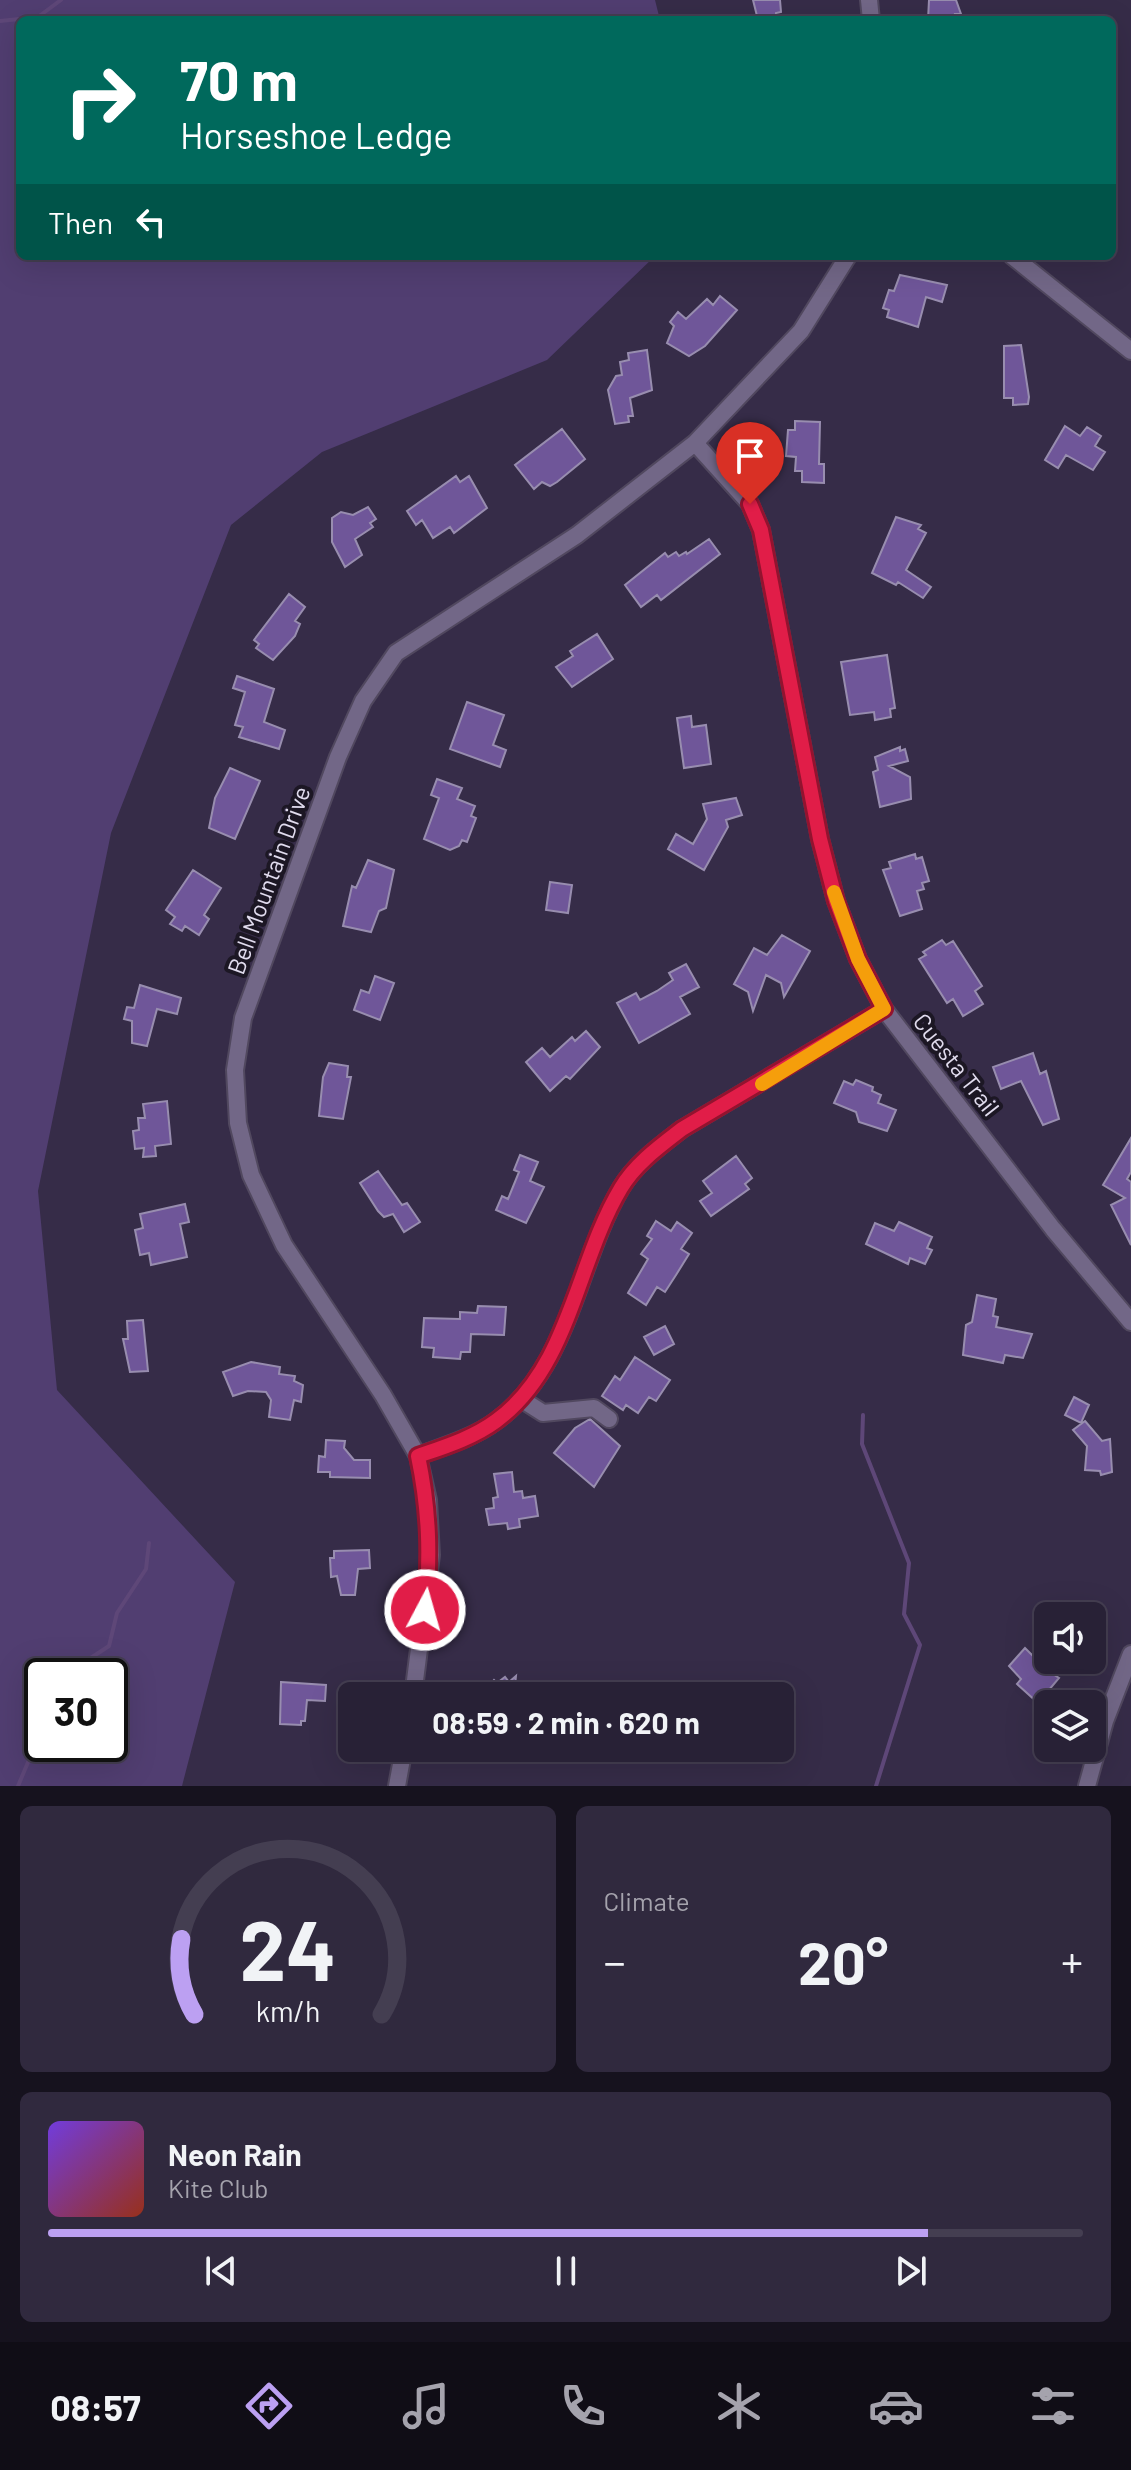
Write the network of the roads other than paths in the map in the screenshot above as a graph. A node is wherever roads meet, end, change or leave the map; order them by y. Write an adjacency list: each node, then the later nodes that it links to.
1 (845, 260): 4 (street, Bell Mountain Drive)
2 (1017, 260): 3 (street)
3 (1131, 351)
4 (695, 443): 5 (street, Cuesta Trail); 9 (street, Bell Mountain Drive)
5 (884, 1009): 6 (street, Cuesta Trail); 7 (street)
6 (1131, 1322)
7 (521, 1399): 8 (street); 9 (street)
8 (609, 1419)
9 (418, 1456): 11 (street, Bell Mountain Drive)
10 (1131, 1654): 14 (street)
11 (415, 1682)
12 (401, 1762): 13 (street)
13 (397, 1786)
14 (1087, 1786)

